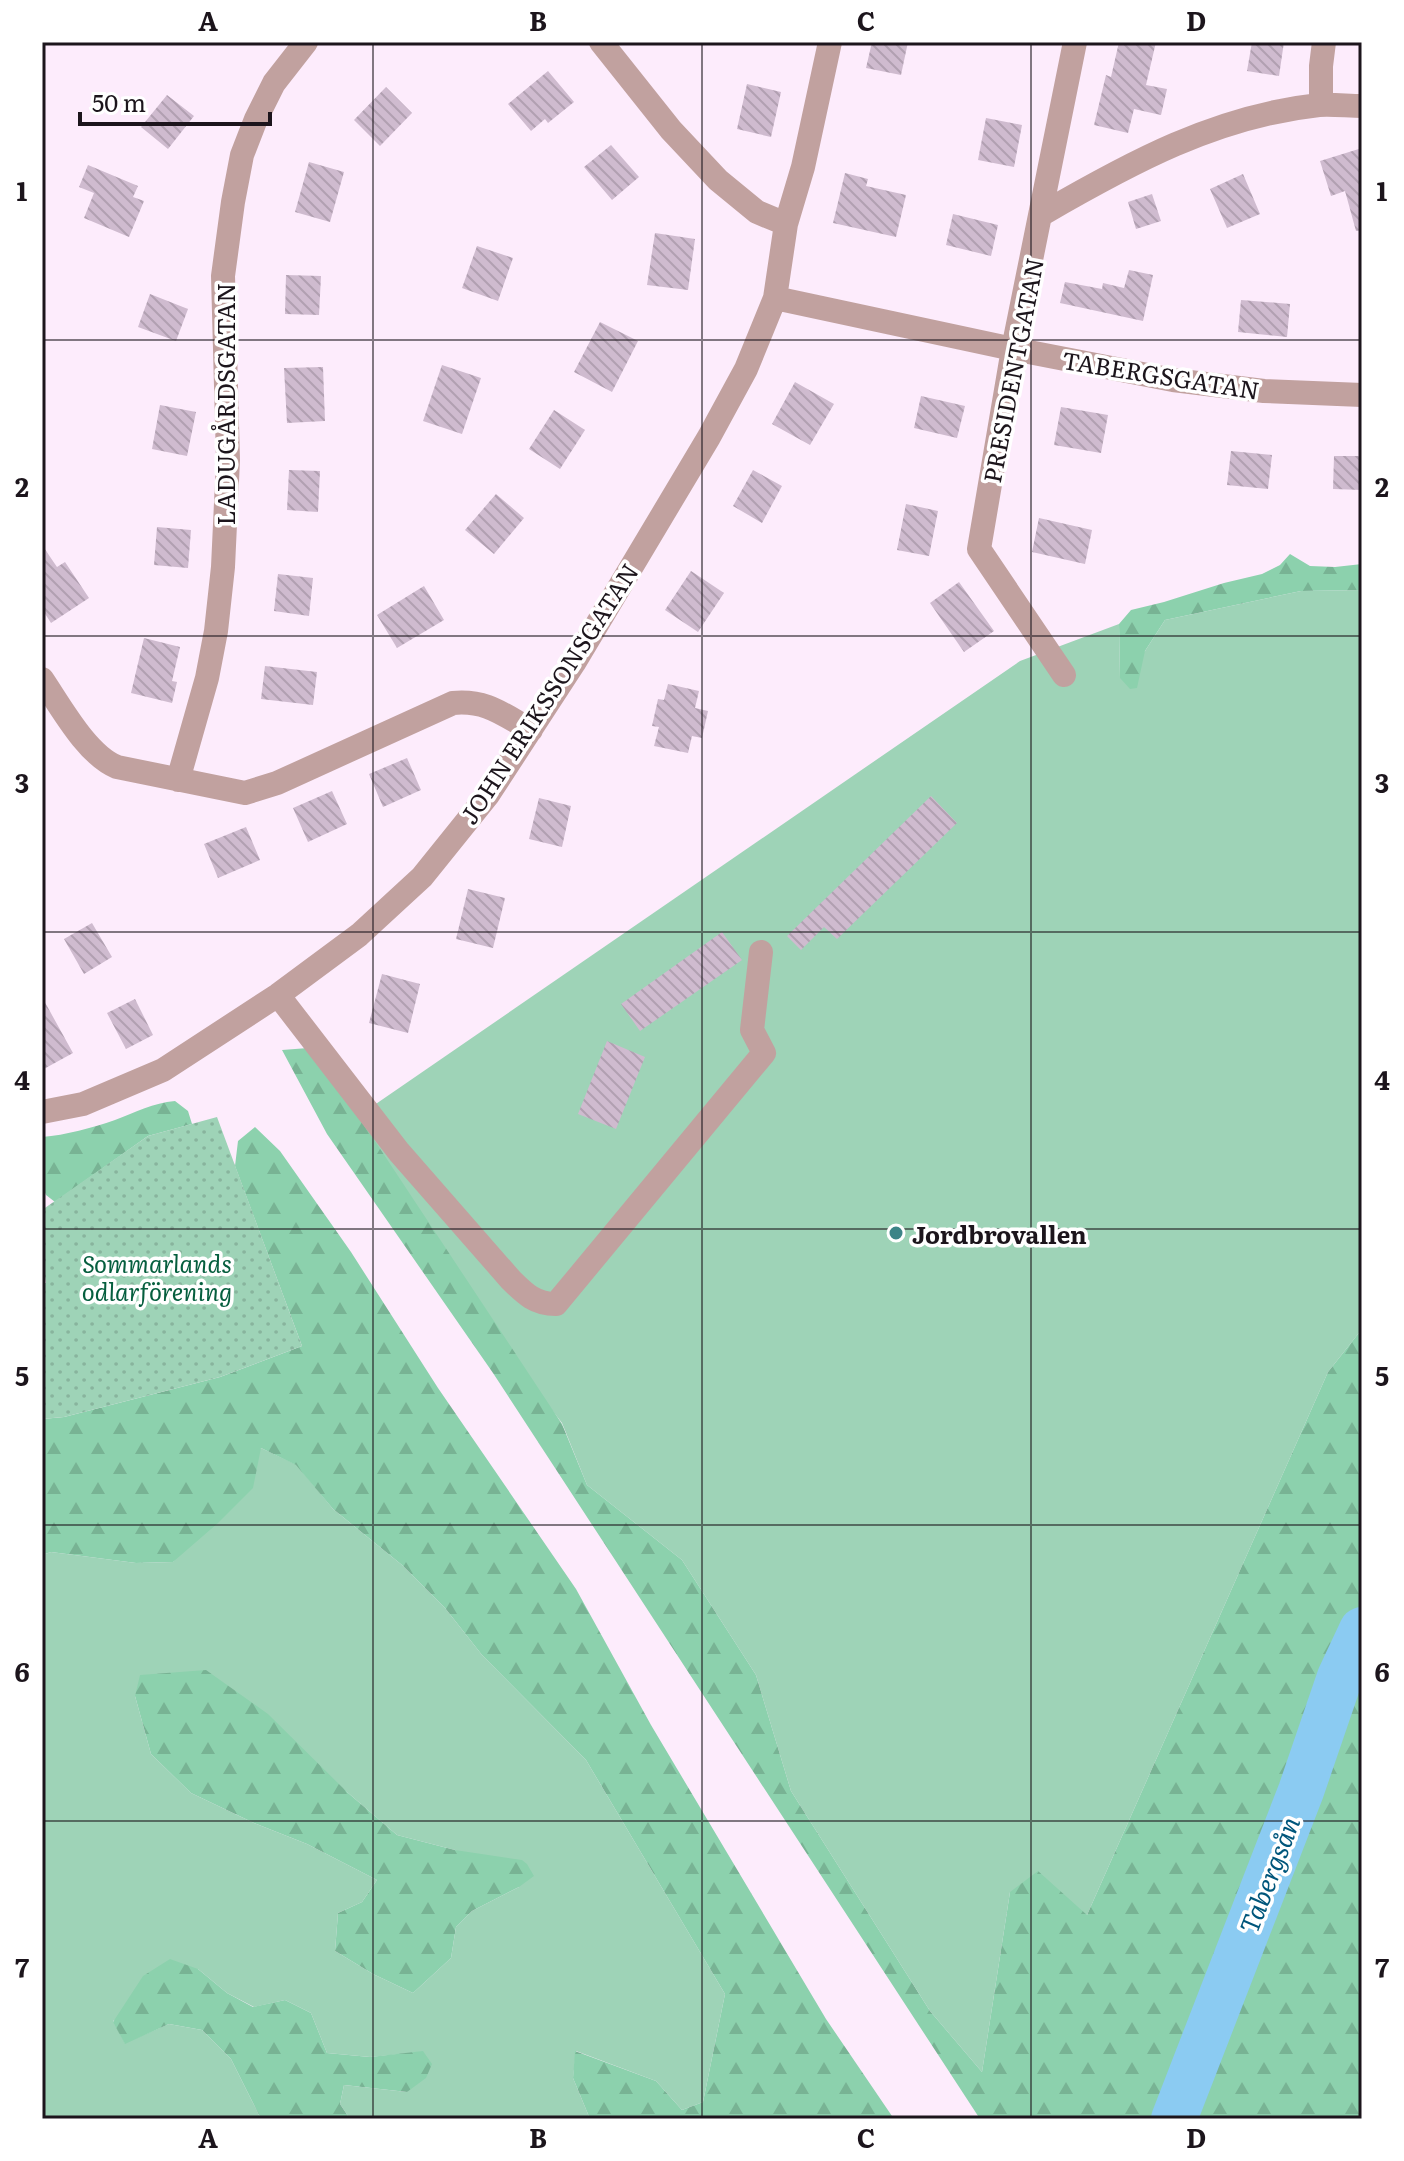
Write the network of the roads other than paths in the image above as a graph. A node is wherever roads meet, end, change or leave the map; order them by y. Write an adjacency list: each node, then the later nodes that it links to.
1 (306, 42): 16 (street, LADUGÅRDSGATAN)
2 (601, 42): 9 (street)
3 (830, 42): 9 (street, JOHN ERIKSSONSGATAN)
4 (1075, 42): 8 (street, PRESIDENTGATAN)
5 (1324, 42): 6 (street)
6 (1321, 105): 7 (street); 8 (street)
7 (1362, 106)
8 (1042, 214): 11 (street, PRESIDENTGATAN)
9 (786, 224): 10 (street, JOHN ERIKSSONSGATAN)
10 (775, 298): 11 (street, TABERGSGATAN); 15 (street, JOHN ERIKSSONSGATAN)
11 (1013, 349): 12 (street, TABERGSGATAN); 13 (street, PRESIDENTGATAN)
12 (1362, 395)
13 (1064, 675)
14 (42, 679): 16 (street)
15 (531, 730): 16 (street); 18 (street, JOHN ERIKSSONSGATAN)
16 (178, 780)
17 (761, 952): 18 (street)
18 (278, 995): 19 (street, JOHN ERIKSSONSGATAN)
19 (42, 1112)

